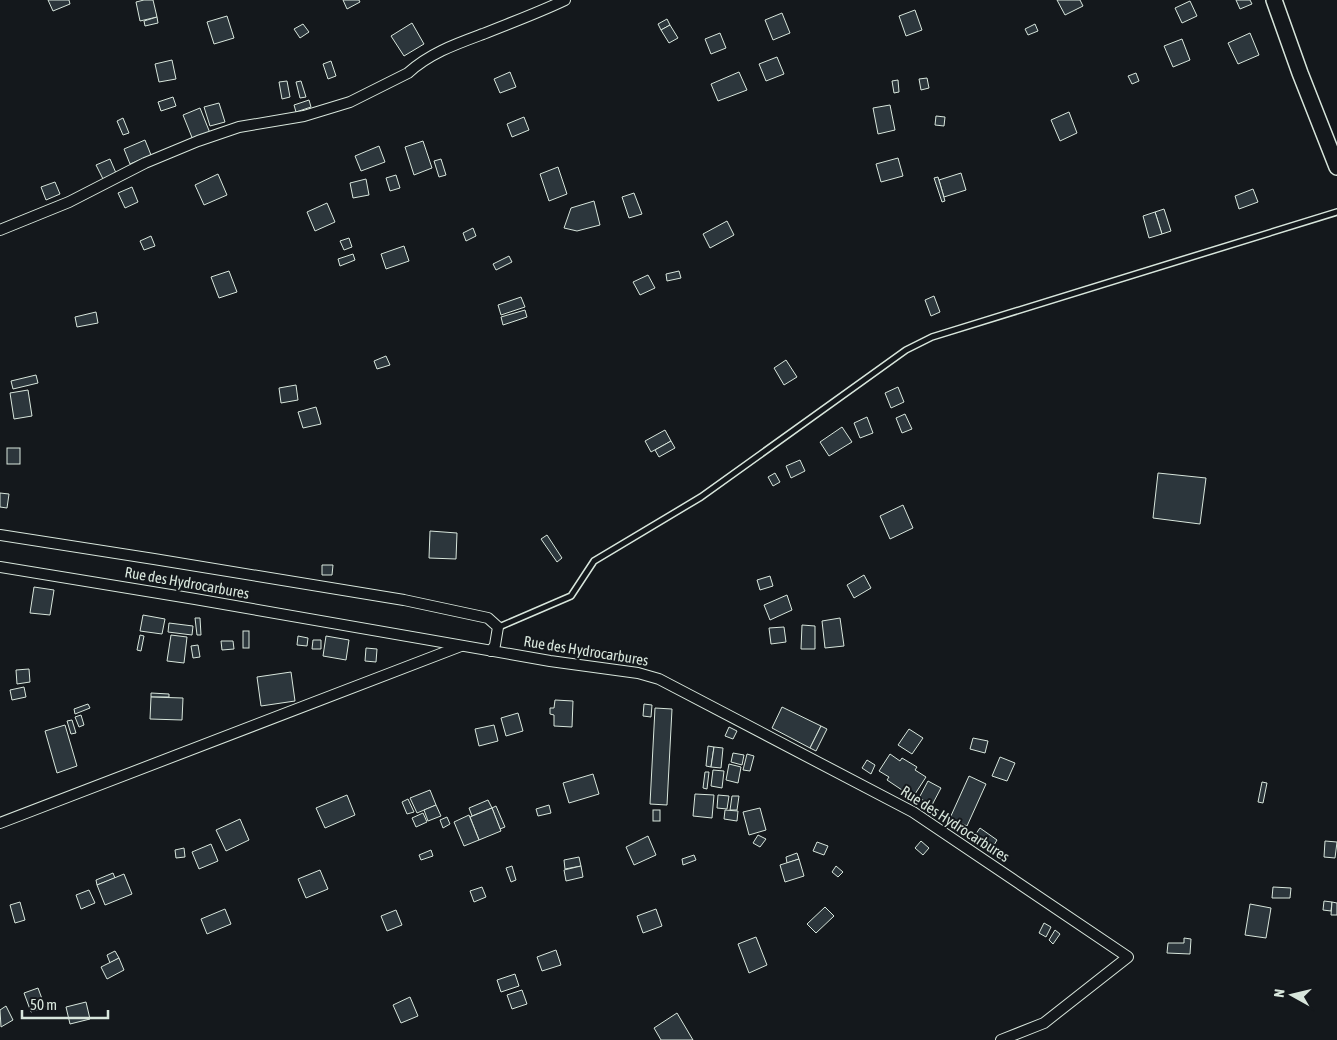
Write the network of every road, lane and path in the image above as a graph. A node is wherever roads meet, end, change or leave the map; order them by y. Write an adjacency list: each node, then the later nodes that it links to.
1 (564, 0): 5 (street)
2 (1274, 0): 3 (street)
3 (1337, 167)
4 (1337, 212): 8 (lane)
5 (0, 230)
6 (0, 536): 8 (street)
7 (0, 567): 9 (street, Rue des Hydrocarbures)
8 (498, 627): 10 (street)
9 (462, 646): 10 (street, Rue des Hydrocarbures); 11 (street)
10 (491, 651): 12 (street, Rue des Hydrocarbures)
11 (0, 823)
12 (1001, 1040)

